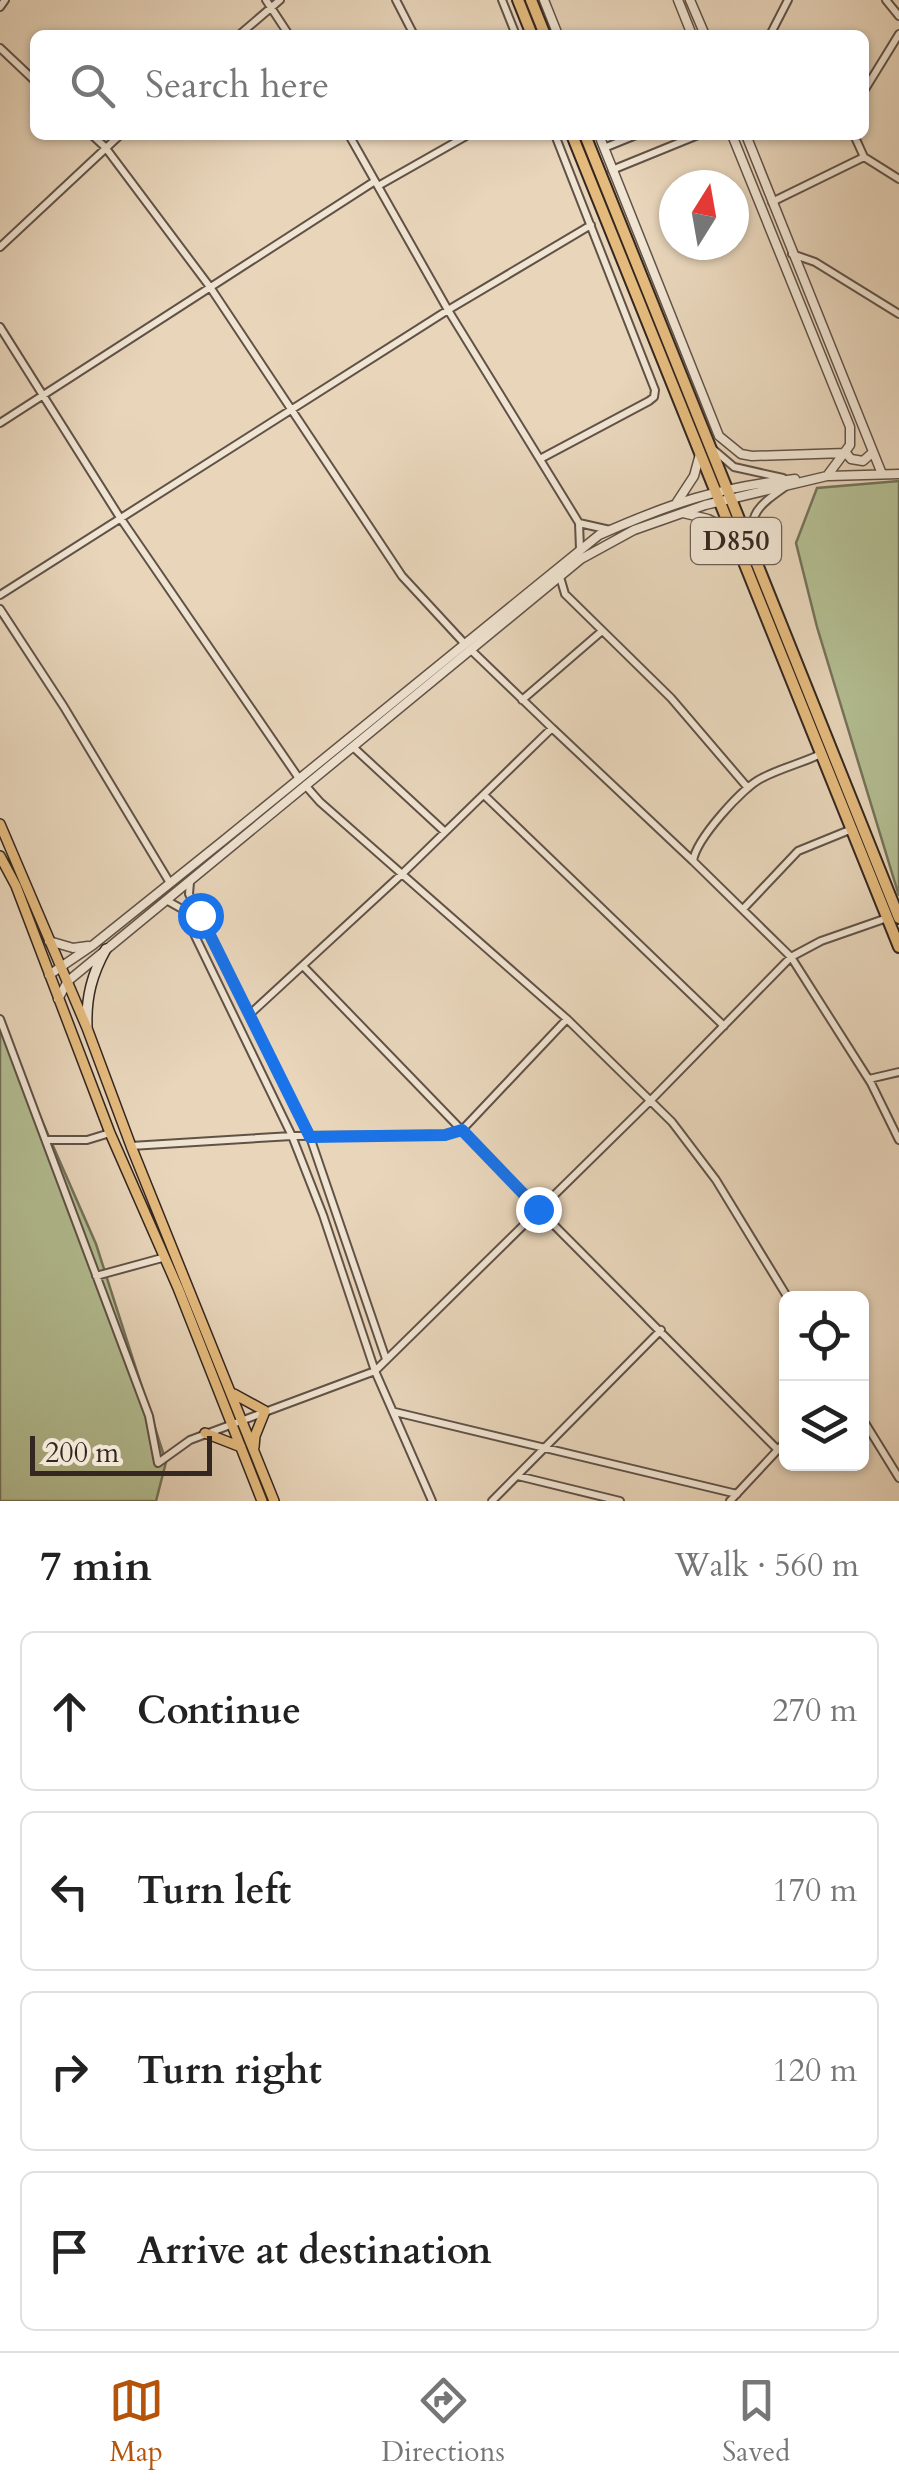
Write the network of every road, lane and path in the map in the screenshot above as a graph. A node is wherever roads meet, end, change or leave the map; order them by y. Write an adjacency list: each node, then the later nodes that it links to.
1 (5, 0): 13 (street)
2 (266, 0): 14 (street)
3 (280, 0): 14 (street)
4 (396, 0): 18 (street)
5 (502, 0): 19 (street)
6 (518, 0): 20 (highway)
7 (531, 0): 21 (highway)
8 (544, 0): 22 (street)
9 (678, 0): 23 (street)
10 (690, 0): 24 (street)
11 (788, 0): 25 (street)
12 (886, 0): 15 (street)
13 (0, 8)
14 (270, 8): 16 (street); 17 (street)
15 (899, 16)
16 (245, 30)
17 (285, 30)
18 (411, 30)
19 (514, 30)
20 (530, 30)
21 (543, 30)
22 (556, 30)
23 (690, 30)
24 (702, 30)
25 (773, 30)
26 (899, 34): 29 (street)
27 (0, 48): 28 (street)
28 (30, 76)
29 (869, 83)
30 (97, 140): 43 (street)
31 (114, 140): 43 (street)
32 (352, 140): 48 (street)
33 (458, 140): 48 (street)
34 (557, 140): 50 (street)
35 (574, 140): 63 (highway, D850)
36 (587, 140): 60 (highway, D850)
37 (600, 140): 44 (street)
38 (624, 140): 44 (street)
39 (676, 140): 46 (street)
40 (734, 140): 61 (street)
41 (748, 140): 49 (street)
42 (856, 140): 45 (street)
43 (105, 148): 51 (street); 53 (street)
44 (604, 148): 46 (street)
45 (864, 157): 47 (street); 49 (street)
46 (612, 170): 61 (street)
47 (899, 179)
48 (376, 184): 53 (street); 54 (street)
49 (772, 202): 52 (street)
50 (591, 225): 54 (street); 64 (street)
51 (0, 247)
52 (792, 254): 55 (street); 62 (street)
53 (210, 287): 57 (street); 58 (street)
54 (448, 310): 58 (street); 64 (street)
55 (899, 314)
56 (0, 327): 57 (street)
57 (42, 394): 59 (street); 72 (street)
58 (292, 410): 72 (street); 82 (street)
59 (0, 423)
60 (707, 440): 68 (street); 69 (highway, D850)
61 (846, 453): 62 (street); 67 (street)
62 (872, 453): 65 (street)
63 (700, 454): 69 (highway, D850); 70 (street)
64 (540, 459): 73 (street)
65 (882, 474): 66 (street); 67 (street)
66 (899, 474)
67 (828, 476): 68 (street)
68 (792, 482): 69 (street); 77 (street)
69 (723, 495): 70 (street); 71 (street); 75 (highway, D850); 77 (highway, D850)
70 (677, 502): 74 (street)
71 (684, 513): 75 (street); 78 (street)
72 (119, 516): 79 (street); 87 (street)
73 (579, 523): 74 (street); 76 (street)
74 (611, 530): 76 (street)
75 (732, 531): 86 (highway, D850)
76 (580, 549): 82 (street)
77 (755, 556): 101 (highway, D850)
78 (560, 577): 81 (street); 82 (street)
79 (0, 595)
80 (0, 609): 98 (street)
81 (602, 631): 83 (street); 89 (street)
82 (467, 646): 83 (street); 85 (street); 87 (street)
83 (522, 700): 84 (street)
84 (552, 728): 90 (street); 95 (street)
85 (353, 747): 88 (street); 93 (street)
86 (821, 754): 89 (street); 92 (highway, D850)
87 (298, 778): 98 (street)
88 (306, 785): 96 (street); 97 (street)
89 (748, 788): 95 (street)
90 (484, 794): 93 (street); 115 (street)
91 (0, 824): 102 (main road)
92 (852, 829): 100 (street); 101 (highway, D850)
93 (445, 832): 96 (street)
94 (0, 856): 109 (main road)
95 (693, 860): 100 (street)
96 (403, 872): 107 (street); 114 (street)
97 (190, 880): 99 (street); 112 (street)
98 (170, 883): 103 (street)
99 (166, 900): 105 (street); 122 (street)
100 (744, 908): 106 (street)
101 (893, 918): 104 (highway, D850); 106 (street)
102 (47, 940): 103 (street); 108 (main road)
103 (93, 945): 108 (street)
104 (899, 947)
105 (106, 950): 110 (street); 116 (main road)
106 (791, 957): 115 (street); 118 (street)
107 (302, 966): 112 (street); 120 (street)
108 (60, 969): 109 (street); 110 (main road)
109 (49, 975): 111 (main road)
110 (68, 982): 111 (street); 116 (main road)
111 (58, 998): 121 (main road)
112 (250, 1014): 123 (street)
113 (0, 1019): 124 (street)
114 (567, 1019): 119 (street); 120 (street)
115 (724, 1026): 119 (street)
116 (87, 1028): 126 (main road)
117 (899, 1072): 118 (street)
118 (869, 1079): 125 (street)
119 (651, 1100): 127 (street); 130 (street)
120 (462, 1130): 123 (street); 127 (street)
121 (110, 1132): 124 (street); 128 (main road)
122 (292, 1136): 123 (street); 126 (street); 133 (street)
123 (310, 1137): 132 (street)
124 (48, 1140): 129 (street)
125 (899, 1140)
126 (131, 1146): 134 (main road)
127 (538, 1209): 131 (street); 132 (street)
128 (162, 1258): 129 (street); 137 (main road)
129 (96, 1276): 139 (street)
130 (784, 1291)
131 (661, 1330): 141 (street); 143 (street)
132 (386, 1359): 133 (street)
133 (375, 1372): 135 (street); 136 (street)
134 (231, 1393): 135 (main road); 137 (main road)
135 (265, 1410): 137 (street); 142 (main road)
136 (394, 1412): 141 (street); 149 (street)
137 (237, 1421): 139 (street); 140 (main road); 142 (main road)
138 (869, 1429): 145 (street)
139 (205, 1434): 140 (main road)
140 (242, 1447): 147 (main road)
141 (543, 1447): 144 (street); 146 (street)
142 (254, 1450): 148 (main road)
143 (778, 1450): 146 (street)
144 (518, 1476): 150 (street); 151 (street)
145 (899, 1478)
146 (738, 1494): 152 (street)
147 (262, 1501)
148 (274, 1501)
149 (432, 1501)
150 (492, 1501)
151 (620, 1501)
152 (730, 1501)

